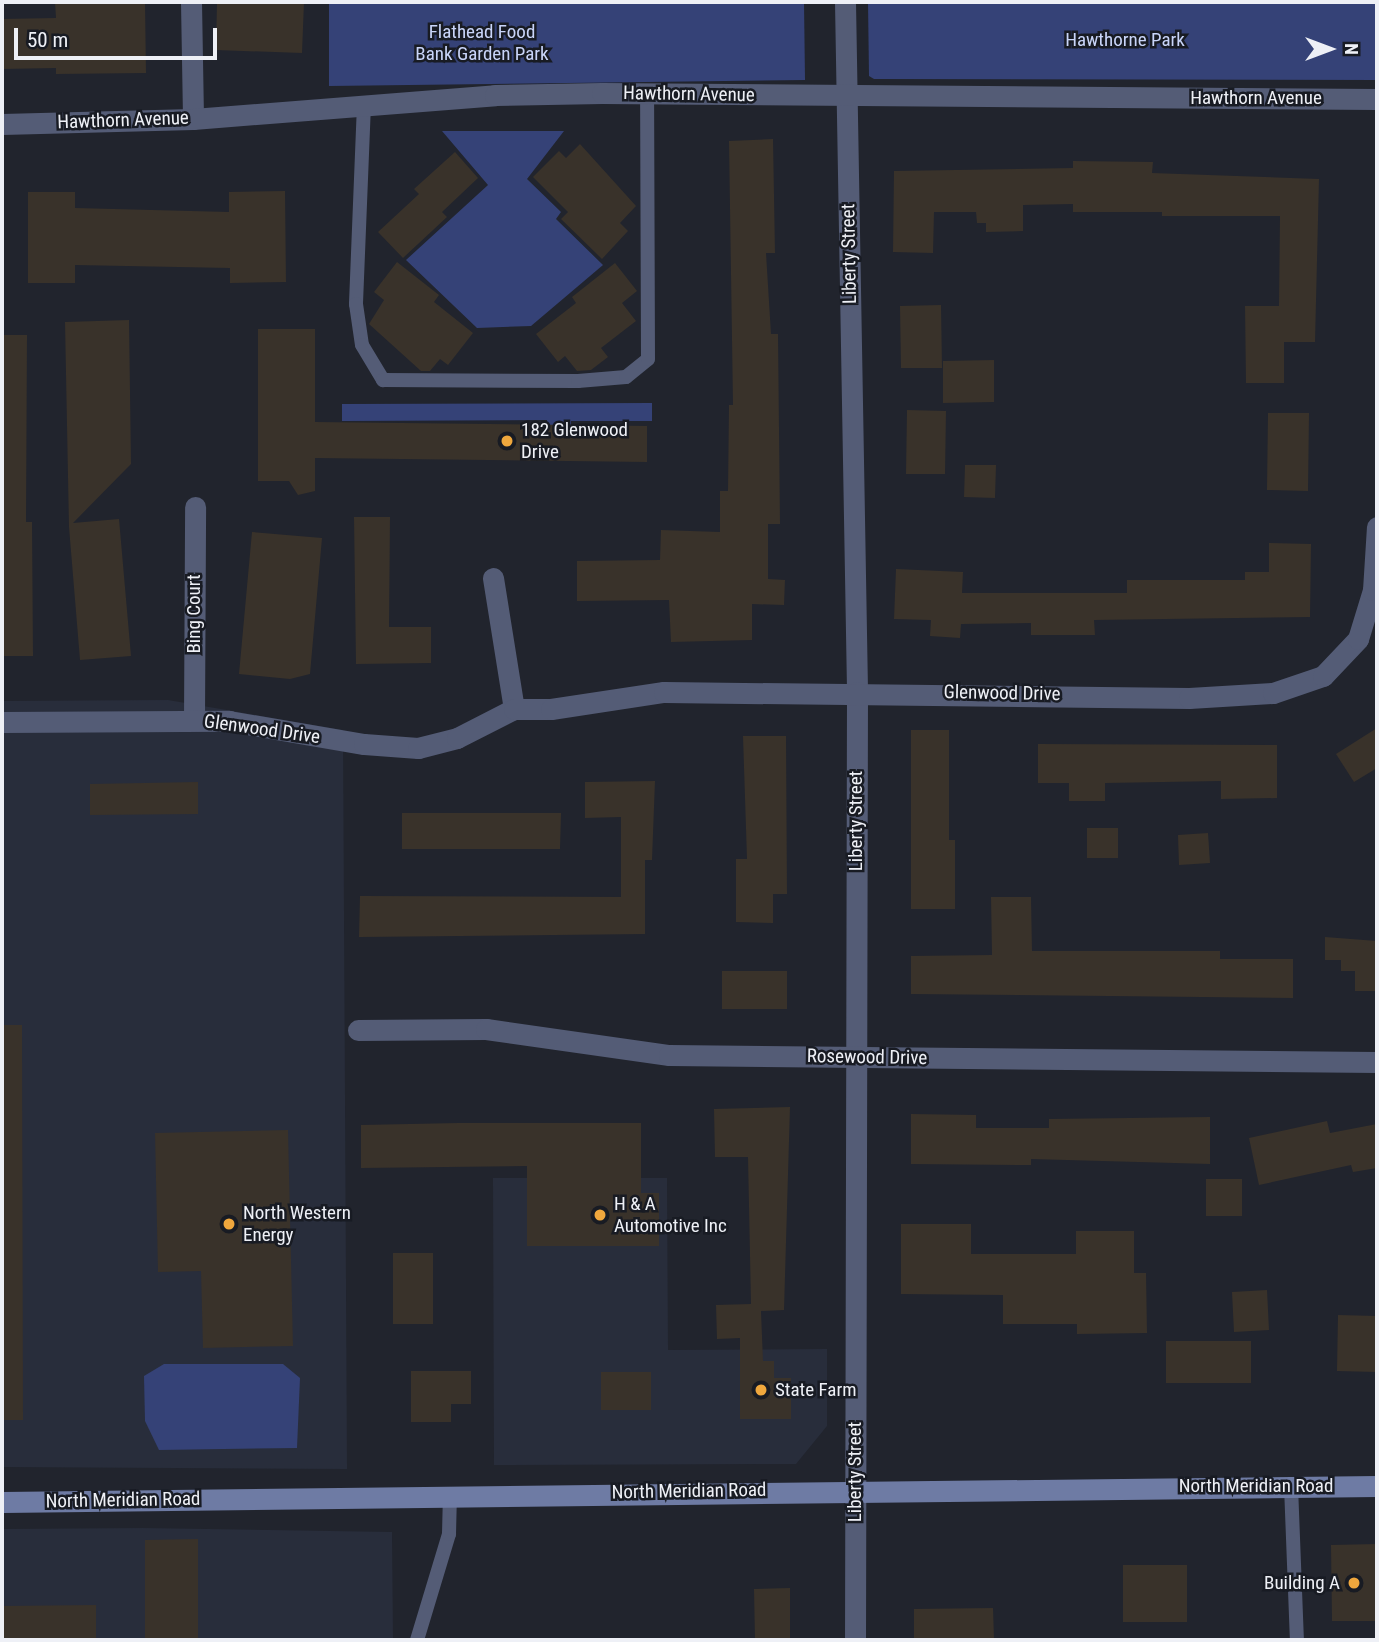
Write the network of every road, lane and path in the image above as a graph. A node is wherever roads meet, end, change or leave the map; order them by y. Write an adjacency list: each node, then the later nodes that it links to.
1 (191, 2): 7 (street)
2 (845, 2): 4 (street, Liberty Street)
3 (647, 94): 4 (street, Hawthorn Avenue); 6 (street, Hawthorn Avenue); 6 (lane)
4 (846, 95): 5 (street, Hawthorn Avenue); 12 (street, Liberty Street)
5 (1377, 99)
6 (364, 104): 7 (street, Hawthorn Avenue)
7 (193, 119): 8 (street, Hawthorn Avenue)
8 (2, 124)
9 (195, 507): 14 (street, Bing Court)
10 (1377, 527): 12 (street, Glenwood Drive)
11 (493, 578): 13 (street)
12 (857, 692): 13 (street, Glenwood Drive); 17 (street, Liberty Street)
13 (514, 709): 14 (street, Glenwood Drive)
14 (194, 720): 15 (street, Glenwood Drive)
15 (2, 722)
16 (358, 1030): 17 (street, Rosewood Drive)
17 (856, 1056): 18 (street, Rosewood Drive); 21 (street, Liberty Street)
18 (1377, 1062)
19 (1291, 1486): 20 (main road, North Meridian Road); 21 (main road, North Meridian Road); 26 (lane)
20 (1377, 1486)
21 (855, 1489): 22 (main road, North Meridian Road); 25 (street, Liberty Street)
22 (450, 1494): 23 (main road, North Meridian Road); 24 (lane)
23 (2, 1502)
24 (417, 1640)
25 (855, 1640)
26 (1297, 1640)

